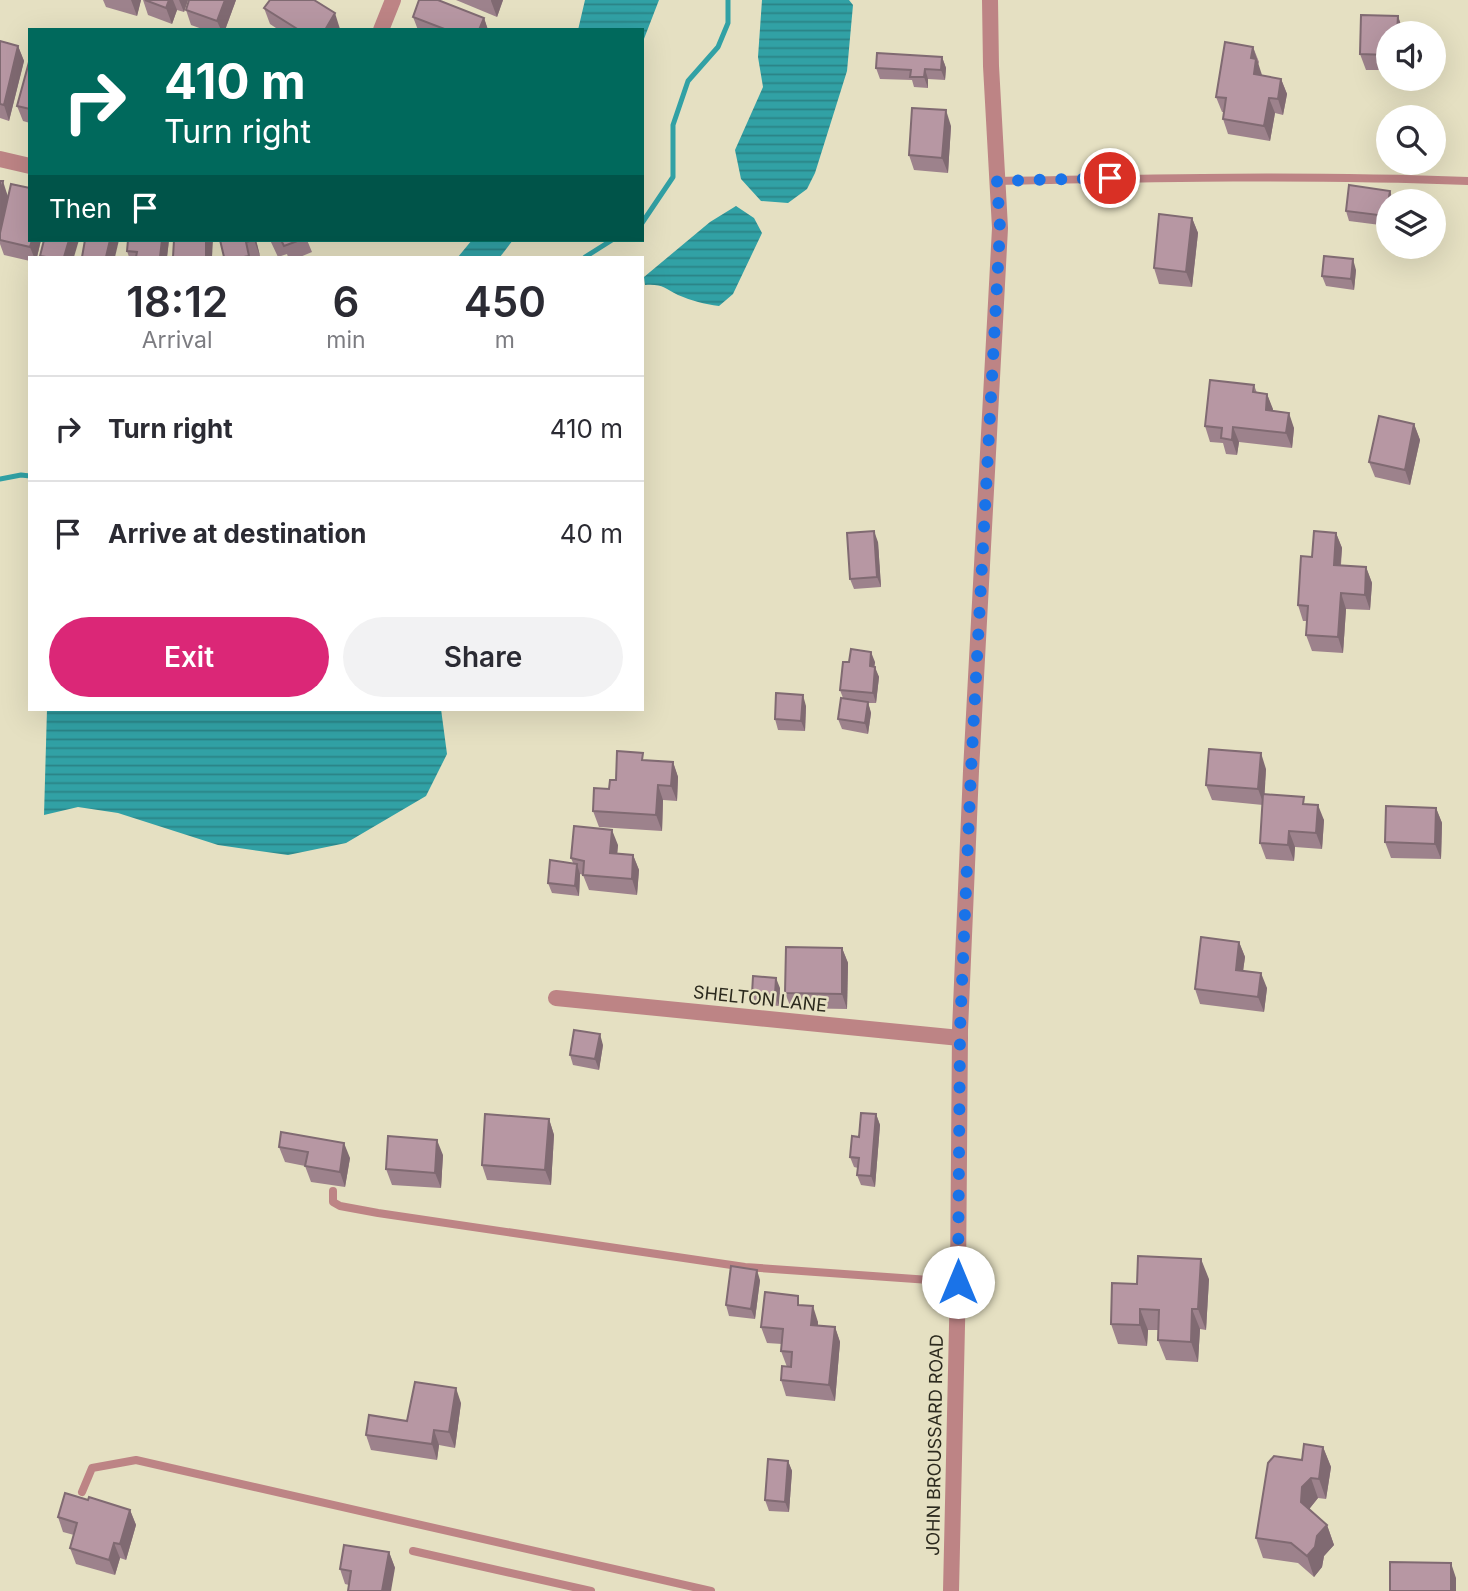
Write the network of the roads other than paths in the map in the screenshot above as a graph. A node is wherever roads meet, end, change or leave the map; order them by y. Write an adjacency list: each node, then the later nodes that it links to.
1 (990, 0): 6 (street, JOHN BROUSSARD ROAD)
2 (390, 1): 3 (street)
3 (383, 28)
4 (0, 159): 5 (street)
5 (28, 166)
6 (997, 181): 7 (lane); 9 (street, JOHN BROUSSARD ROAD)
7 (1468, 181)
8 (556, 998): 9 (street, SHELTON LANE)
9 (960, 1038): 11 (street, JOHN BROUSSARD ROAD)
10 (333, 1191): 11 (lane)
11 (958, 1282): 16 (street, JOHN BROUSSARD ROAD)
12 (82, 1492): 15 (lane)
13 (413, 1551): 14 (lane)
14 (591, 1591)
15 (711, 1591)
16 (951, 1591)

